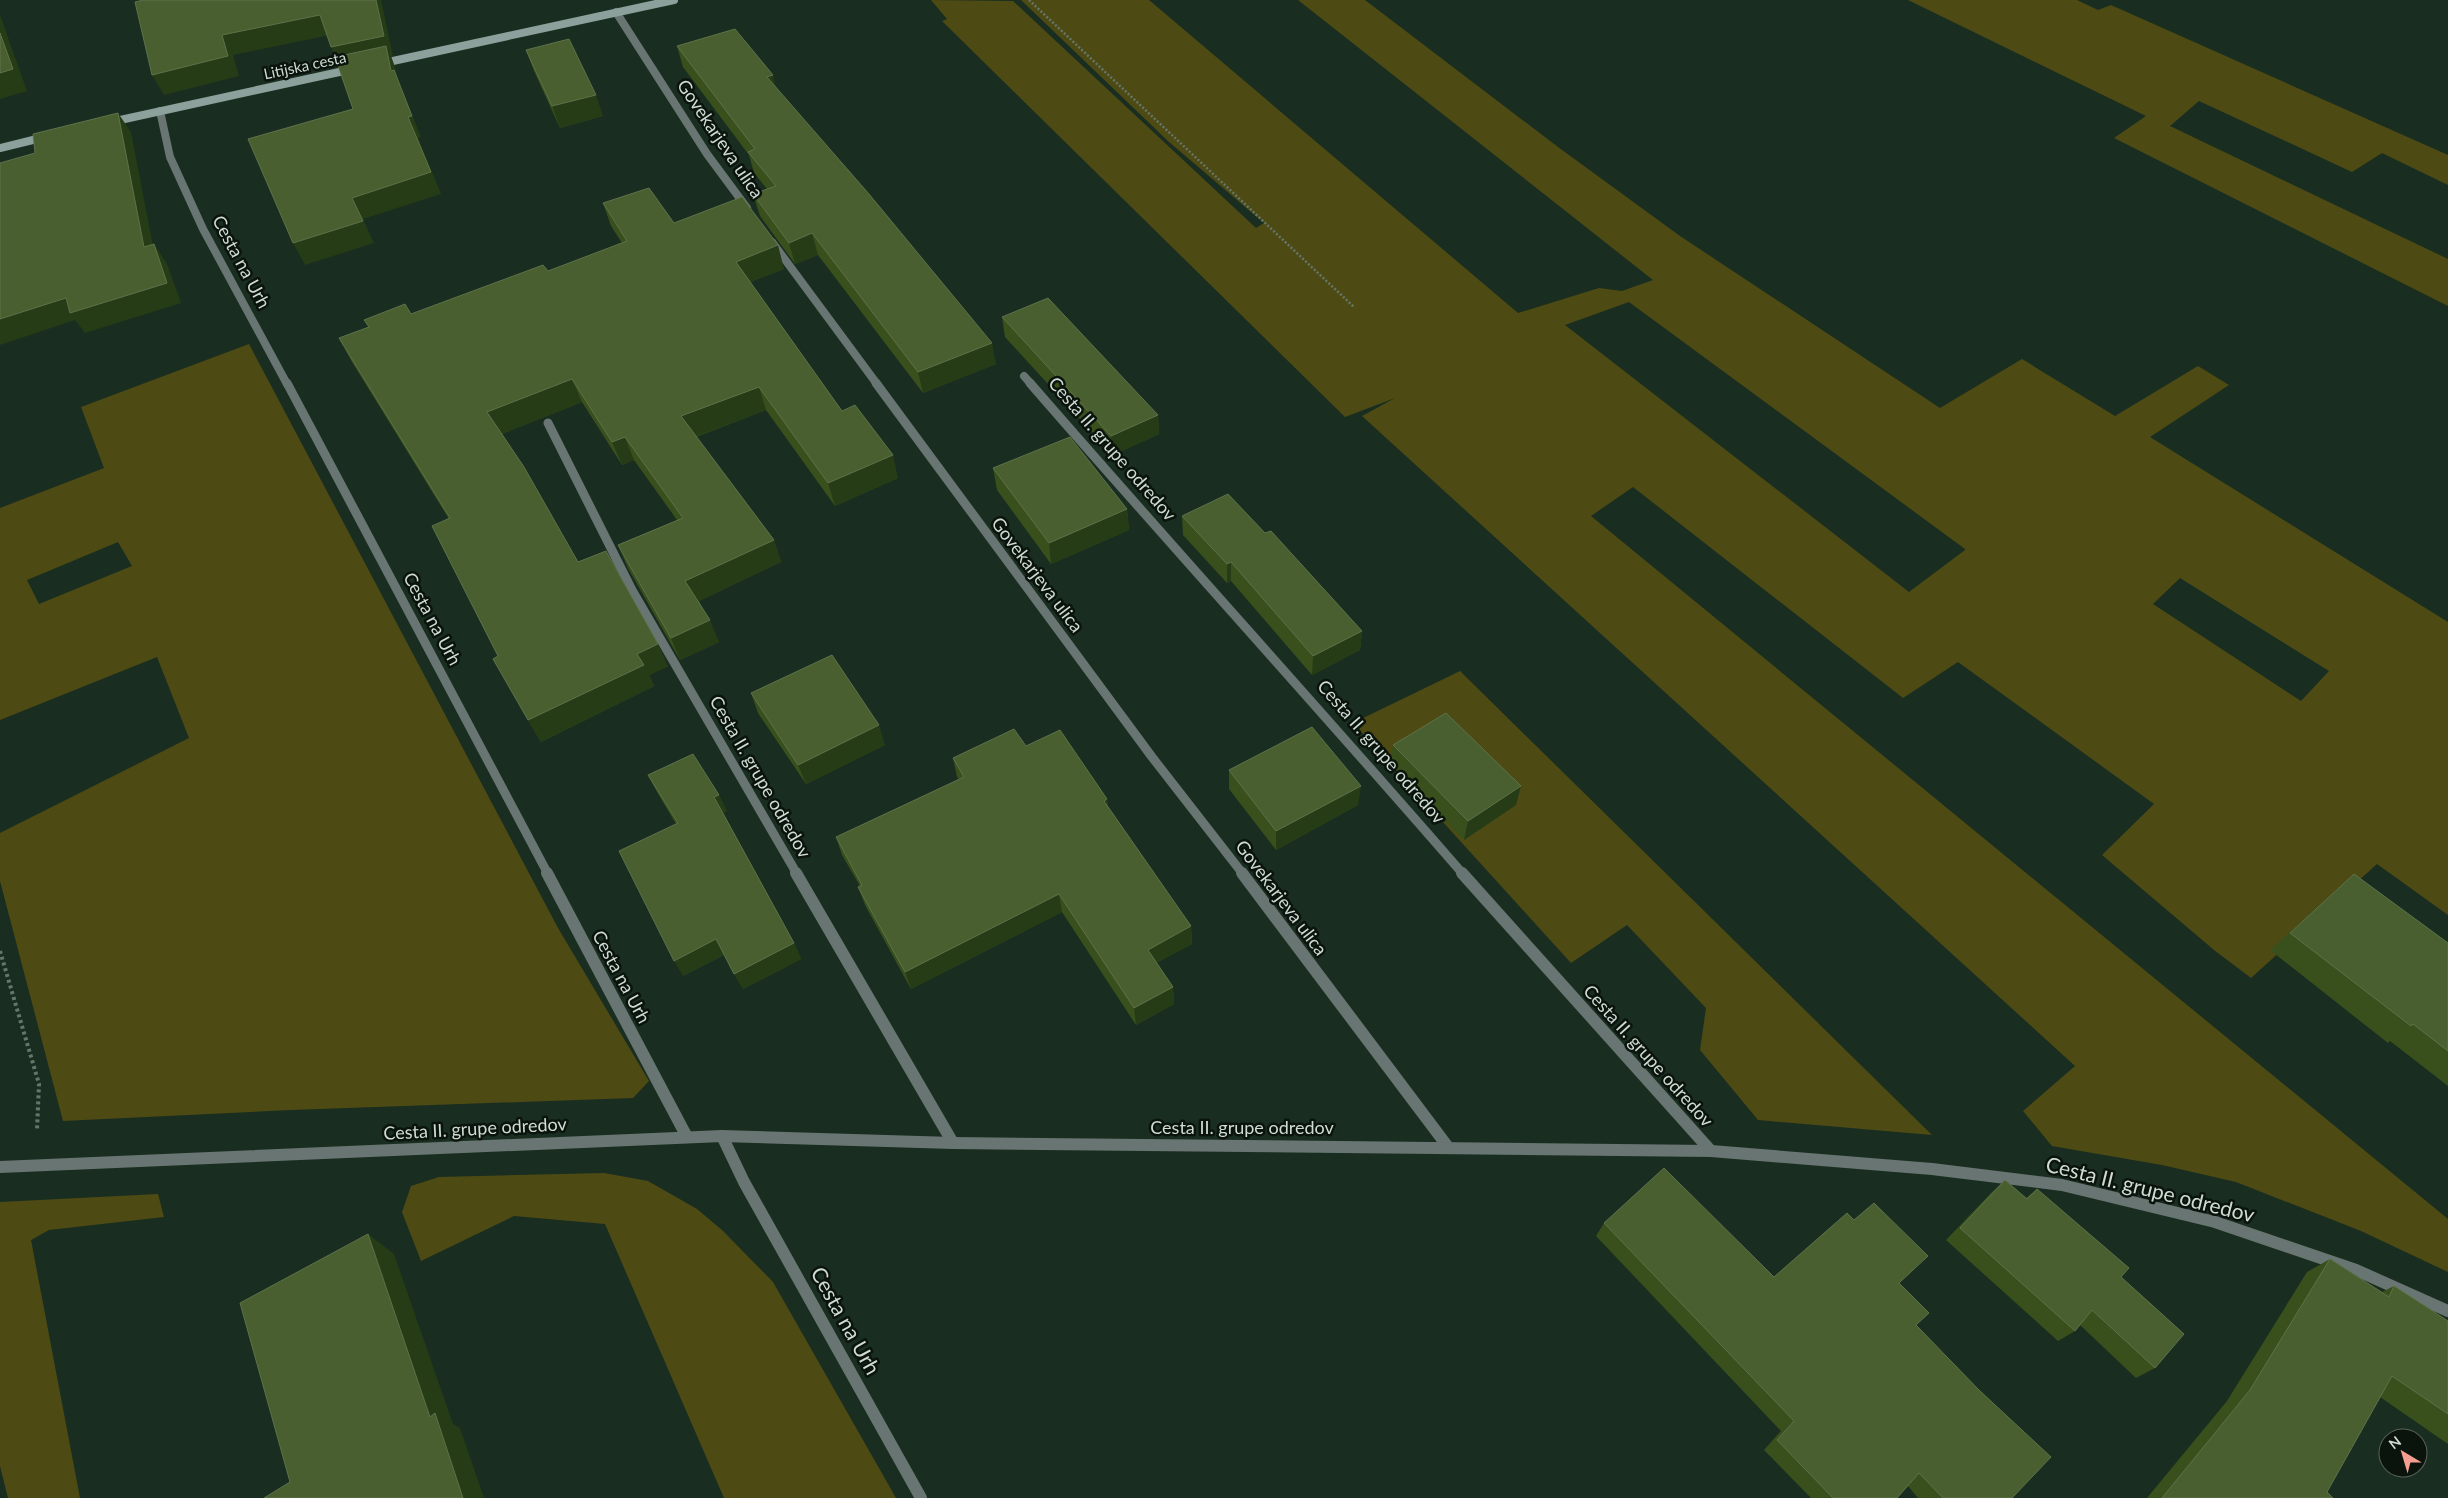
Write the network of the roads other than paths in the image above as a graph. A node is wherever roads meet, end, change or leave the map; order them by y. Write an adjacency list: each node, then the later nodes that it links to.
1 (674, 0): 2 (main road, Litijska cesta)
2 (616, 12): 3 (main road, Litijska cesta); 9 (street, Govekarjeva ulica)
3 (369, 66)
4 (360, 68): 5 (main road, Litijska cesta)
5 (160, 112): 6 (main road, Litijska cesta); 14 (street, Cesta na Urh)
6 (105, 124)
7 (51, 136): 8 (main road)
8 (0, 148)
9 (754, 218)
10 (766, 234): 16 (street, Govekarjeva ulica)
11 (1024, 376): 17 (street, Cesta II. grupe odredov)
12 (548, 423): 15 (street, Cesta II. grupe odredov)
13 (722, 1136): 14 (street, Cesta II. grupe odredov); 15 (street, Cesta II. grupe odredov); 20 (street, Cesta na Urh)
14 (687, 1137): 18 (street, Cesta II. grupe odredov)
15 (953, 1143): 16 (street, Cesta II. grupe odredov)
16 (1448, 1147): 17 (street, Cesta II. grupe odredov)
17 (1711, 1151): 19 (street, Cesta II. grupe odredov)
18 (0, 1167)
19 (2448, 1311)
20 (921, 1498)

